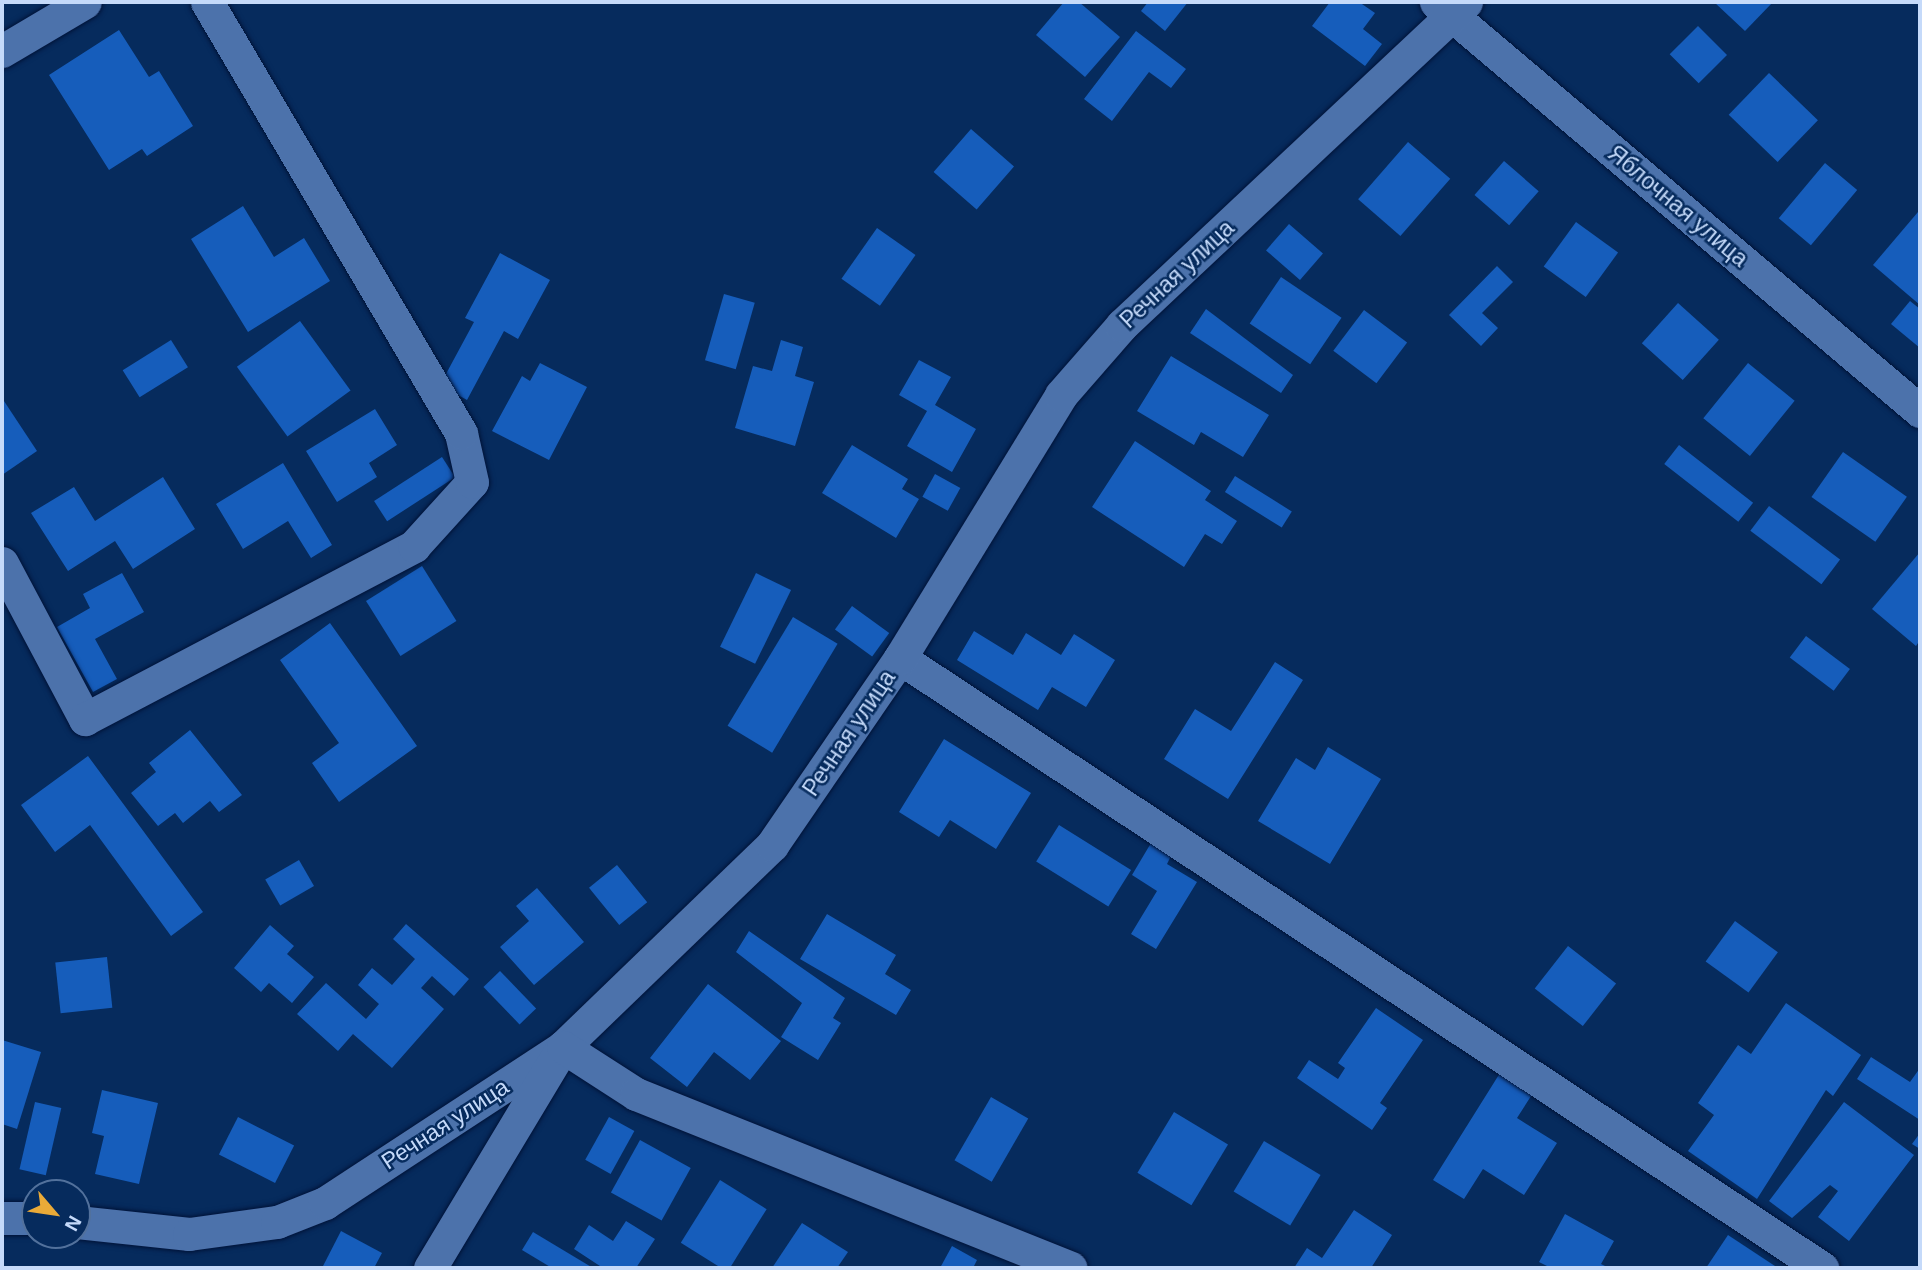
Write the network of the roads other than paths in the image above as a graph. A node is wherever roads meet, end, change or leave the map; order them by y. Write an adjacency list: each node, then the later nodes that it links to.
1 (85, 2): 4 (street)
2 (207, 2): 6 (street)
3 (1452, 7): 5 (street, Яблочная улица); 7 (street, Речная улица)
4 (2, 51)
5 (1920, 411)
6 (2, 563)
7 (900, 658): 8 (street, Речная улица); 14 (street)
8 (563, 1047): 11 (street, Речная улица); 12 (street); 13 (street)
9 (2, 1218): 10 (street)
10 (21, 1218)
11 (91, 1224)
12 (430, 1268)
13 (1070, 1268)
14 (1822, 1268)

